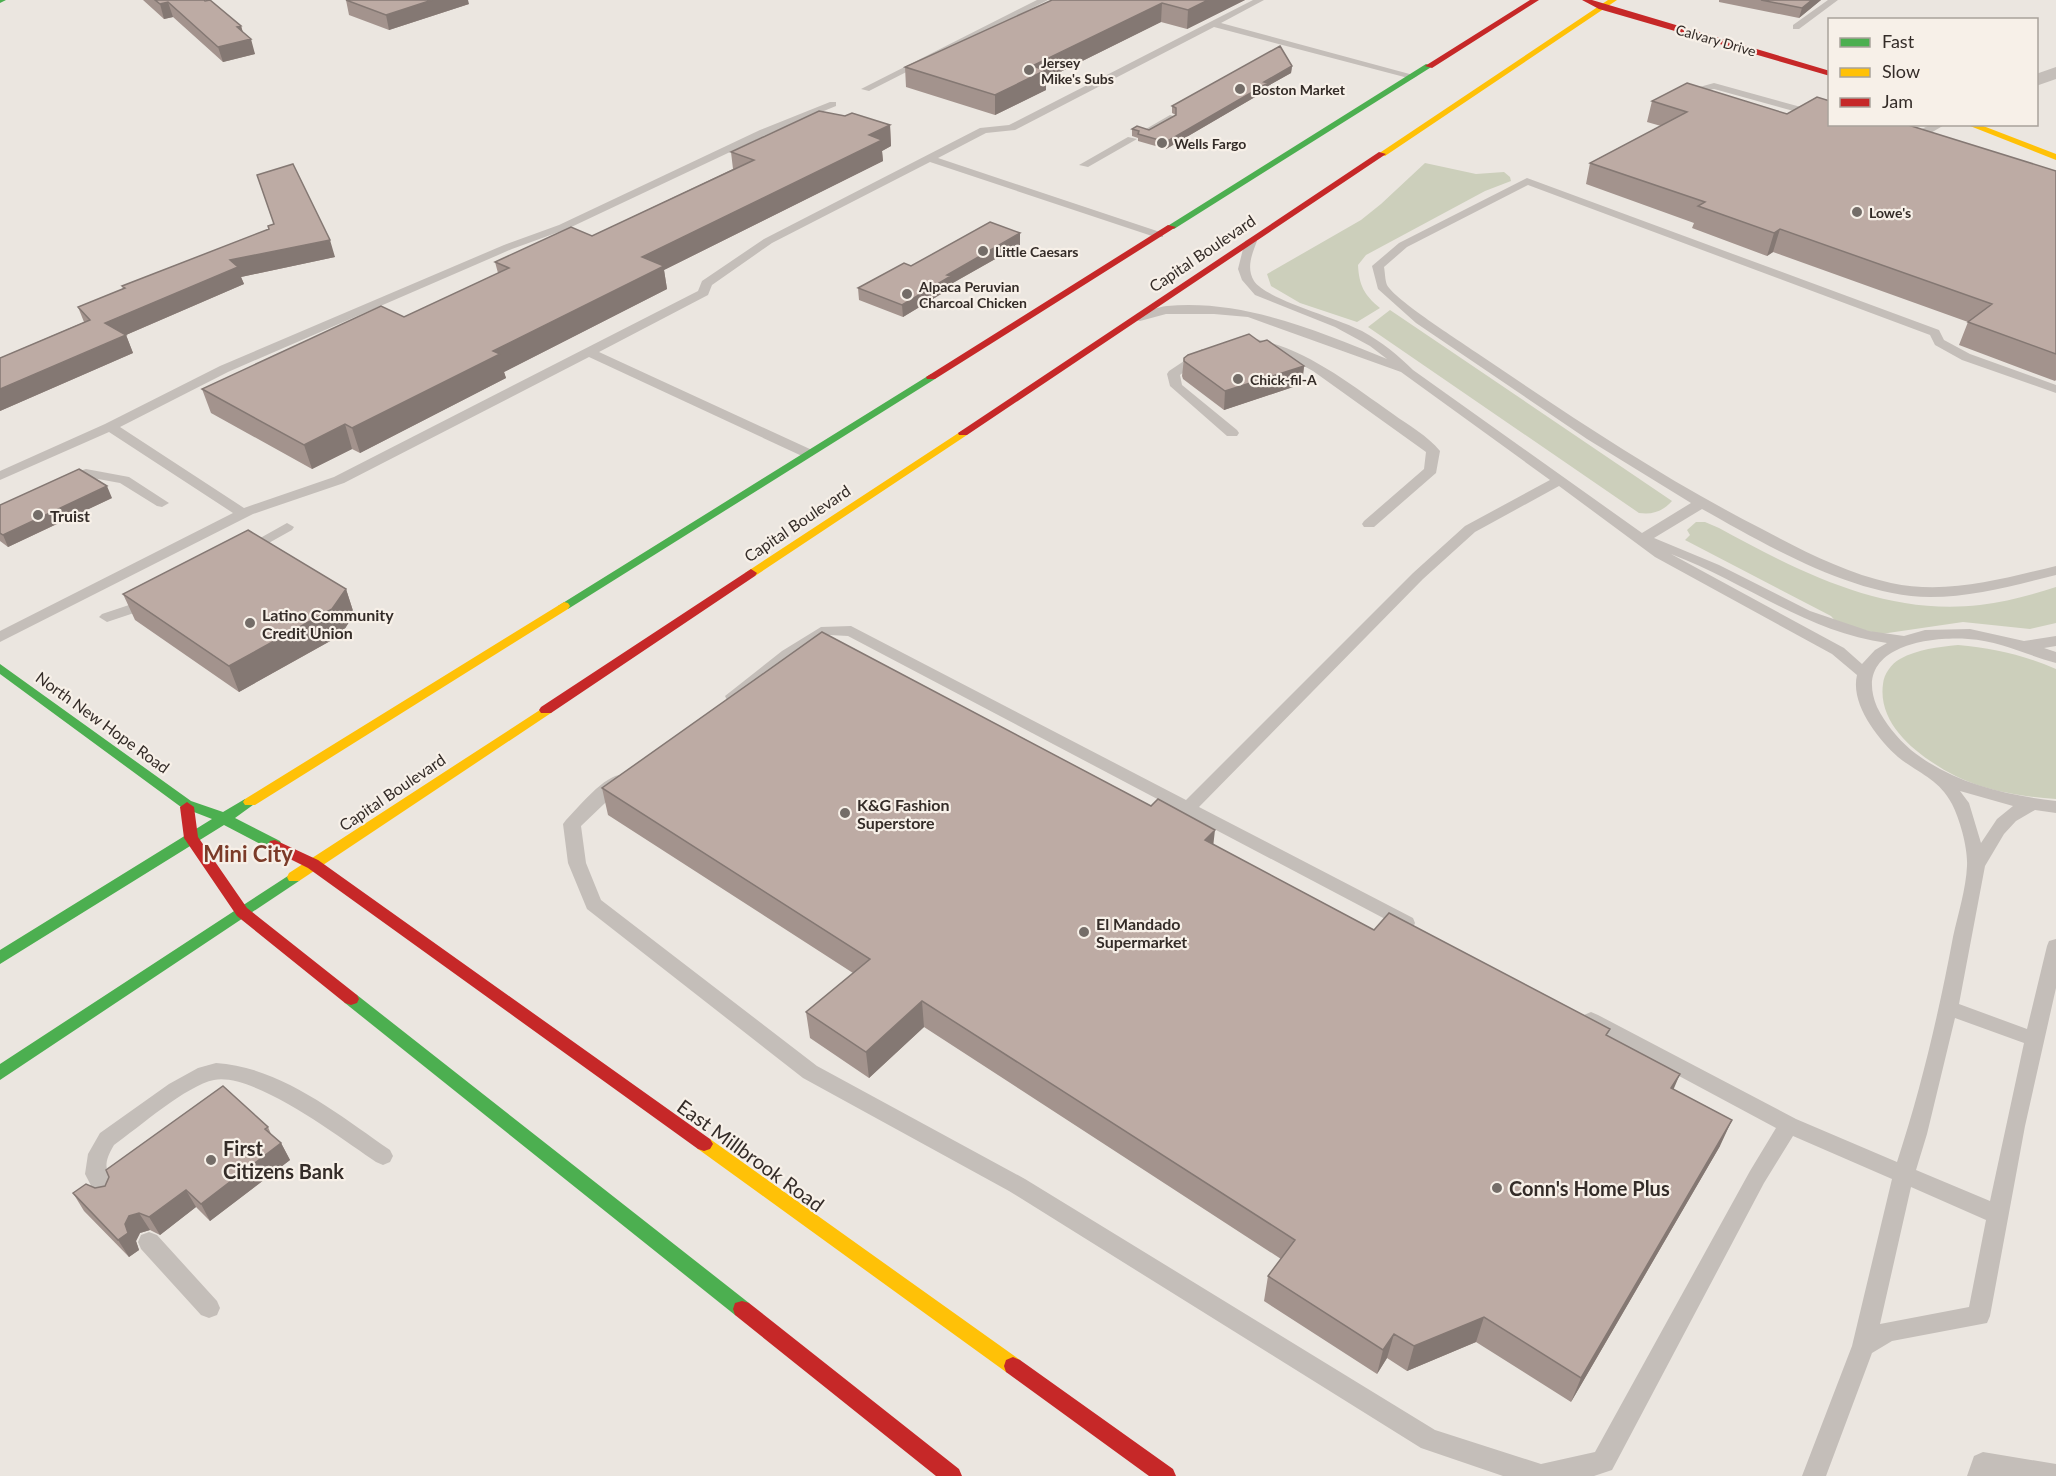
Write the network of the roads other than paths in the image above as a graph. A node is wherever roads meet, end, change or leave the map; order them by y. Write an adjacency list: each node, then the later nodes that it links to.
1 (1044, 0): 13 (lane)
2 (1260, 0): 7 (lane)
3 (1535, 0): 11 (main road)
4 (1586, 0): 6 (main road, Calvary Drive)
5 (1834, 0): 8 (lane)
6 (1607, 4): 10 (main road, Calvary Drive); 27 (main road, Capital Boulevard)
7 (1213, 24): 11 (lane); 24 (lane)
8 (1796, 27)
9 (2056, 72): 12 (street)
10 (1828, 73)
11 (1412, 76): 26 (main road)
12 (2038, 81)
13 (866, 89)
14 (1690, 91): 16 (lane)
15 (833, 104): 34 (lane)
16 (1828, 117)
17 (1170, 118): 20 (lane)
18 (1937, 126): 22 (lane)
19 (1974, 126): 23 (main road)
20 (1144, 133)
21 (1132, 139): 25 (lane)
22 (1908, 143)
23 (2056, 157)
24 (928, 158): 26 (lane); 31 (lane)
25 (1084, 165)
26 (1159, 235): 36 (main road)
27 (1251, 241): 28 (main road, Capital Boulevard); 32 (lane)
28 (1133, 319): 32 (lane); 66 (main road, Capital Boulevard)
29 (1242, 344): 43 (lane)
30 (1218, 348): 35 (lane)
31 (589, 352): 36 (lane); 42 (lane)
32 (1409, 373): 38 (lane)
33 (2056, 389): 41 (lane)
34 (110, 427): 37 (lane); 42 (lane)
35 (1232, 433)
36 (807, 453): 64 (main road)
37 (0, 476)
38 (1559, 481): 45 (lane); 63 (lane)
39 (54, 484): 40 (lane)
40 (162, 503)
41 (1701, 503): 45 (lane); 47 (lane)
42 (243, 513): 50 (lane)
43 (1369, 524)
44 (287, 527): 46 (lane)
45 (1642, 539): 51 (lane); 56 (lane)
46 (230, 559)
47 (2056, 570)
48 (161, 597): 49 (lane)
49 (107, 617)
50 (0, 637)
51 (1905, 640): 53 (lane); 56 (lane)
52 (2056, 641): 53 (lane)
53 (2021, 645): 54 (lane)
54 (2056, 658)
55 (0, 668): 60 (main road, North New Hope Road)
56 (1865, 674): 59 (lane)
57 (721, 705): 63 (lane)
58 (635, 769): 86 (lane)
59 (1939, 775): 61 (lane); 67 (lane)
60 (186, 804): 64 (main road, North New Hope Road); 65 (main road)
61 (2031, 805): 62 (lane); 67 (lane)
62 (2056, 807)
63 (1188, 808): 69 (lane)
64 (223, 818): 65 (main road); 66 (main road, North New Hope Road)
65 (191, 838): 68 (main road); 71 (main road)
66 (313, 864): 68 (main road, Capital Boulevard); 85 (main road, East Millbrook Road)
67 (1976, 865): 72 (lane)
68 (242, 912): 75 (main road, Capital Boulevard); 84 (main road)
69 (1427, 934)
70 (2056, 946): 74 (lane)
71 (0, 958)
72 (1948, 1008): 74 (lane); 78 (lane)
73 (1571, 1010): 76 (lane)
74 (2034, 1039): 80 (lane)
75 (0, 1073)
76 (1789, 1125): 78 (lane); 86 (lane)
77 (383, 1156): 79 (lane)
78 (1904, 1174): 80 (lane); 83 (lane)
79 (107, 1194)
80 (1999, 1215): 83 (lane)
81 (149, 1242): 82 (lane)
82 (209, 1308)
83 (1863, 1346): 87 (lane)
84 (952, 1476)
85 (1166, 1476)
86 (1541, 1476)
87 (1814, 1476)
88 (1979, 1476): 89 (lane)
89 (2056, 1476)

